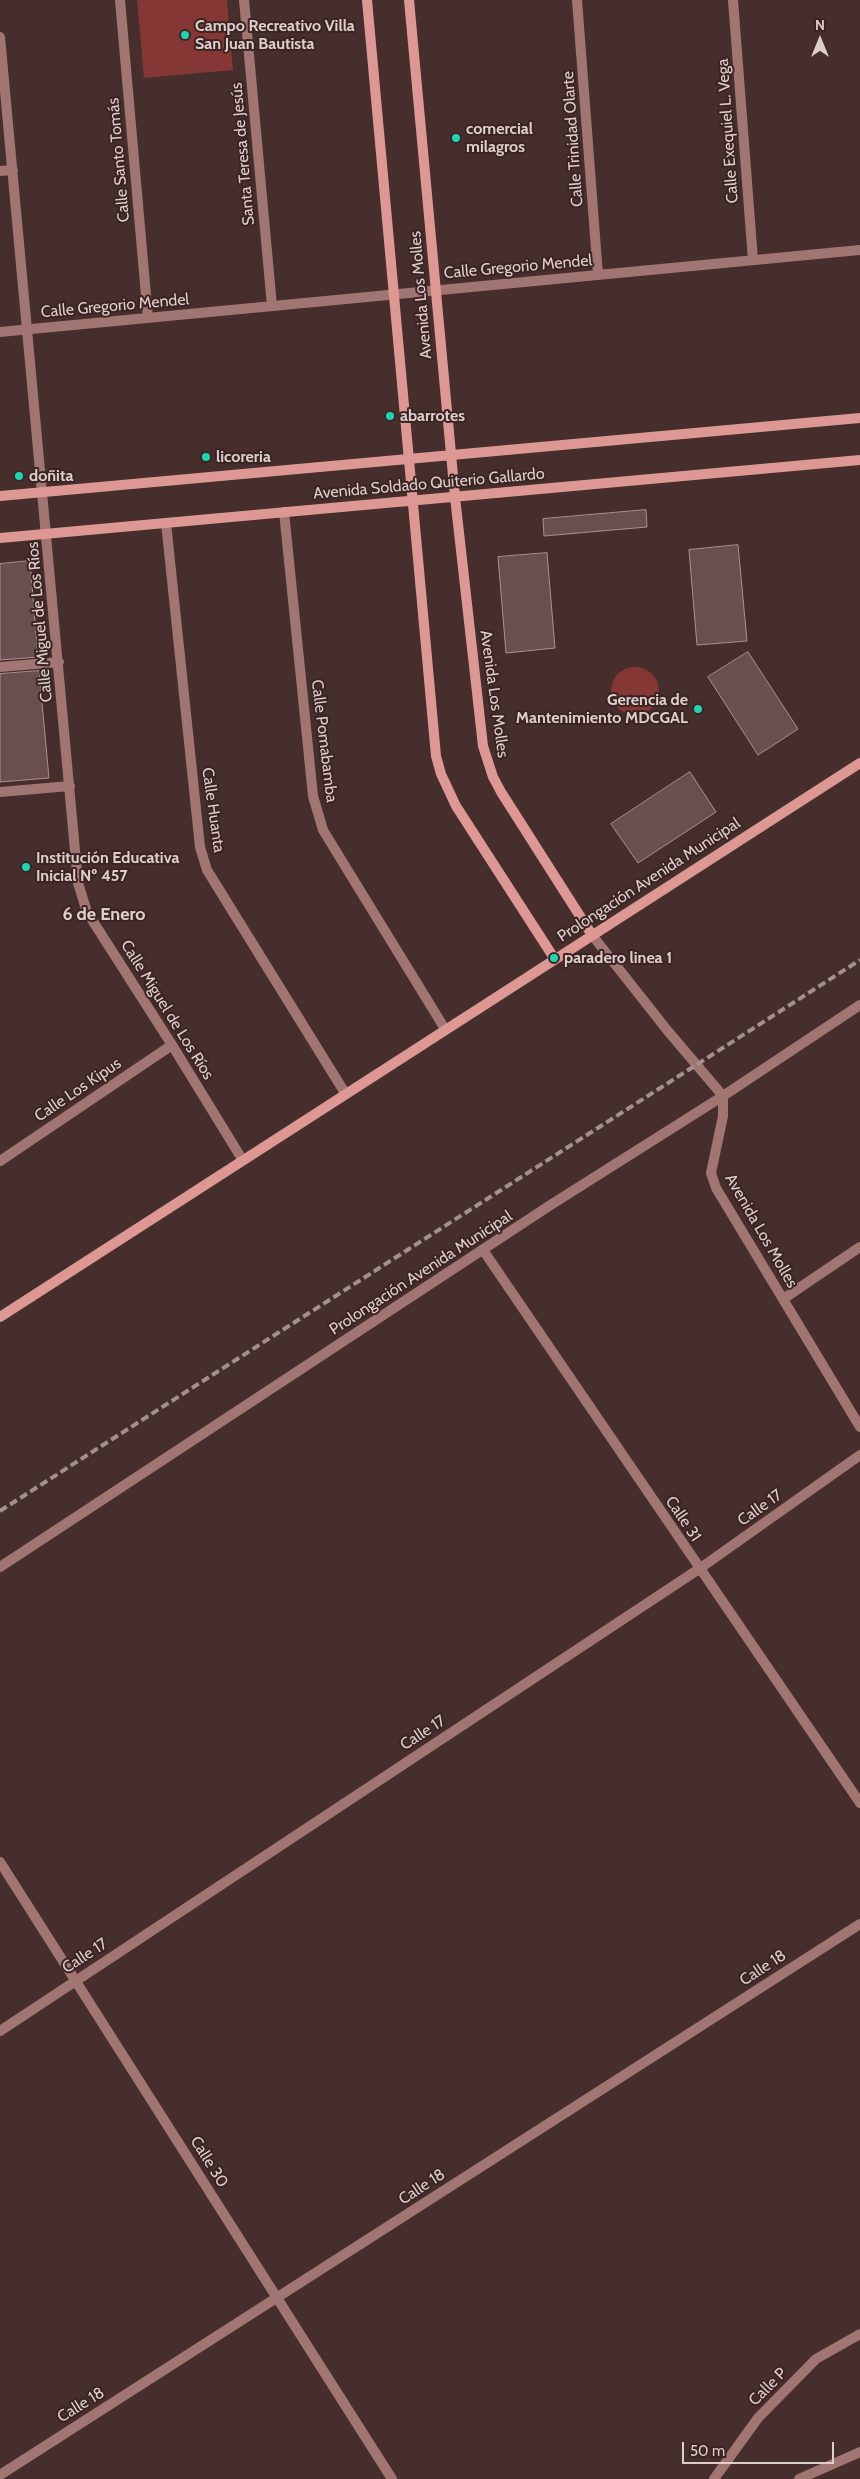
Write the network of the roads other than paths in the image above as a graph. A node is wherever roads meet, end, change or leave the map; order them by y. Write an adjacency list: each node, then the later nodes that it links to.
1 (120, 0): 16 (street, Calle Santo Tomás)
2 (244, 0): 15 (street, Santa Teresa de Jesús)
3 (368, 0): 14 (street, Avenida Los Molles)
4 (409, 0): 13 (street, Avenida Los Molles)
5 (577, 0): 12 (street, Calle Trinidad Olarte)
6 (733, 0): 11 (street, Calle Exequiel L. Vega)
7 (0, 37): 8 (street, Calle Miguel de Los Ríos)
8 (12, 170): 9 (street); 17 (street, Calle Miguel de Los Ríos)
9 (0, 171)
10 (860, 250): 11 (street, Calle Gregorio Mendel)
11 (753, 260): 12 (street, Calle Gregorio Mendel)
12 (598, 275): 13 (street, Calle Gregorio Mendel)
13 (436, 290): 14 (street, Calle Gregorio Mendel); 20 (street, Avenida Los Molles)
14 (394, 294): 15 (street, Calle Gregorio Mendel); 21 (street, Avenida Los Molles)
15 (272, 306): 16 (street, Calle Gregorio Mendel)
16 (148, 318): 17 (street, Calle Gregorio Mendel)
17 (27, 329): 18 (street, Calle Gregorio Mendel); 23 (street, Calle Miguel de Los Ríos)
18 (0, 332)
19 (860, 418): 20 (street, Avenida Soldado Quiterio Gallardo)
20 (451, 455): 21 (street, Avenida Soldado Quiterio Gallardo); 25 (street, Avenida Los Molles)
21 (410, 459): 23 (street, Avenida Soldado Quiterio Gallardo); 26 (street, Avenida Los Molles)
22 (860, 460): 25 (street, Avenida Soldado Quiterio Gallardo)
23 (43, 492): 24 (street, Avenida Soldado Quiterio Gallardo); 29 (street, Calle Miguel de Los Ríos)
24 (0, 496)
25 (455, 497): 26 (street, Avenida Soldado Quiterio Gallardo); 36 (street, Avenida Los Molles)
26 (414, 501): 27 (street, Avenida Soldado Quiterio Gallardo); 37 (street, Avenida Los Molles)
27 (284, 512): 28 (street, Avenida Soldado Quiterio Gallardo); 39 (street, Calle Pomabamba)
28 (166, 523): 29 (street, Avenida Soldado Quiterio Gallardo); 41 (street, Calle Huanta)
29 (47, 534): 30 (street, Avenida Soldado Quiterio Gallardo); 31 (street, Calle Miguel de Los Ríos)
30 (0, 538)
31 (59, 662): 32 (street); 34 (street, Calle Miguel de Los Ríos)
32 (0, 668)
33 (860, 763): 36 (street, Prolongación Avenida Municipal)
34 (70, 786): 35 (street); 40 (street, Calle Miguel de Los Ríos)
35 (0, 792)
36 (592, 935): 37 (street, Prolongación Avenida Municipal); 42 (street, Avenida Los Molles)
37 (554, 958): 39 (street, Prolongación Avenida Municipal)
38 (860, 1005): 42 (street, Prolongación Avenida Municipal)
39 (445, 1029): 41 (street, Prolongación Avenida Municipal)
40 (172, 1045): 43 (street, Calle Miguel de Los Ríos); 44 (street, Calle Los Kipus)
41 (345, 1093): 43 (street, Prolongación Avenida Municipal)
42 (723, 1096): 46 (street, Prolongación Avenida Municipal); 47 (street, Avenida Los Molles)
43 (242, 1159): 48 (street, Prolongación Avenida Municipal)
44 (0, 1161)
45 (860, 1247): 47 (street)
46 (483, 1250): 51 (street, Prolongación Avenida Municipal); 52 (street, Calle 31)
47 (783, 1299): 49 (street, Avenida Los Molles)
48 (0, 1316)
49 (860, 1427)
50 (860, 1455): 52 (street, Calle 17)
51 (0, 1567)
52 (699, 1569): 53 (street, Calle 31); 56 (street, Calle 17)
53 (860, 1803)
54 (0, 1862): 56 (street, Calle 30)
55 (860, 1924): 58 (street, Calle 18)
56 (76, 1980): 57 (street, Calle 17); 58 (street, Calle 30)
57 (0, 2031)
58 (277, 2298): 61 (street, Calle 18); 62 (street, Calle 30)
59 (860, 2334): 63 (street, Calle P)
60 (860, 2452): 64 (street)
61 (0, 2475)
62 (392, 2479)
63 (714, 2479)
64 (799, 2479)

